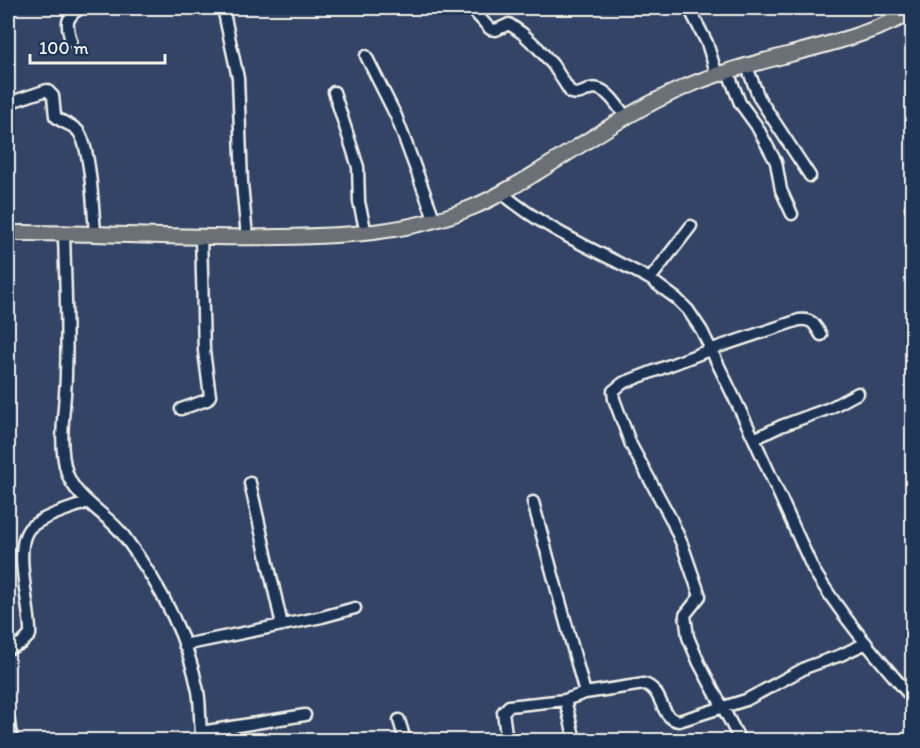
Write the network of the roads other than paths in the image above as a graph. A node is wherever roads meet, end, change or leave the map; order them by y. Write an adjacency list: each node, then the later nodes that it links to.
1 (81, 8): 7 (street)
2 (223, 8): 24 (street)
3 (471, 8): 13 (street)
4 (689, 8): 10 (street)
5 (912, 12): 6 (main road)
6 (896, 13): 9 (main road)
7 (71, 41)
8 (366, 56): 17 (street)
9 (747, 67): 10 (main road); 14 (street)
10 (722, 74): 13 (main road); 16 (street)
11 (334, 92): 22 (street)
12 (11, 102): 21 (street)
13 (627, 118): 15 (main road)
14 (810, 176)
15 (502, 193): 17 (main road); 25 (street)
16 (792, 214)
17 (435, 221): 22 (main road)
18 (691, 226): 25 (street)
19 (64, 232): 20 (main road); 21 (main road); 32 (street)
20 (8, 233)
21 (95, 233): 23 (main road)
22 (366, 233): 24 (main road)
23 (201, 236): 24 (main road); 29 (street)
24 (248, 237)
25 (650, 279): 27 (street)
26 (821, 335): 27 (street)
27 (712, 349): 30 (street); 42 (street)
28 (858, 393): 30 (street)
29 (181, 409)
30 (754, 438): 36 (street)
31 (250, 483): 35 (street)
32 (88, 502): 37 (street); 38 (street)
33 (533, 502): 39 (street)
34 (355, 608): 35 (street)
35 (282, 625): 37 (street)
36 (866, 643): 40 (street); 42 (street)
37 (184, 645): 47 (street)
38 (8, 649)
39 (585, 693): 41 (street); 42 (street)
40 (912, 698)
41 (565, 700): 46 (street); 50 (street)
42 (724, 707): 51 (street)
43 (305, 715): 47 (street)
44 (8, 717): 48 (street)
45 (399, 720): 49 (street)
46 (506, 734)
47 (202, 736)
48 (12, 741)
49 (405, 741)
50 (575, 741)
51 (740, 741)

